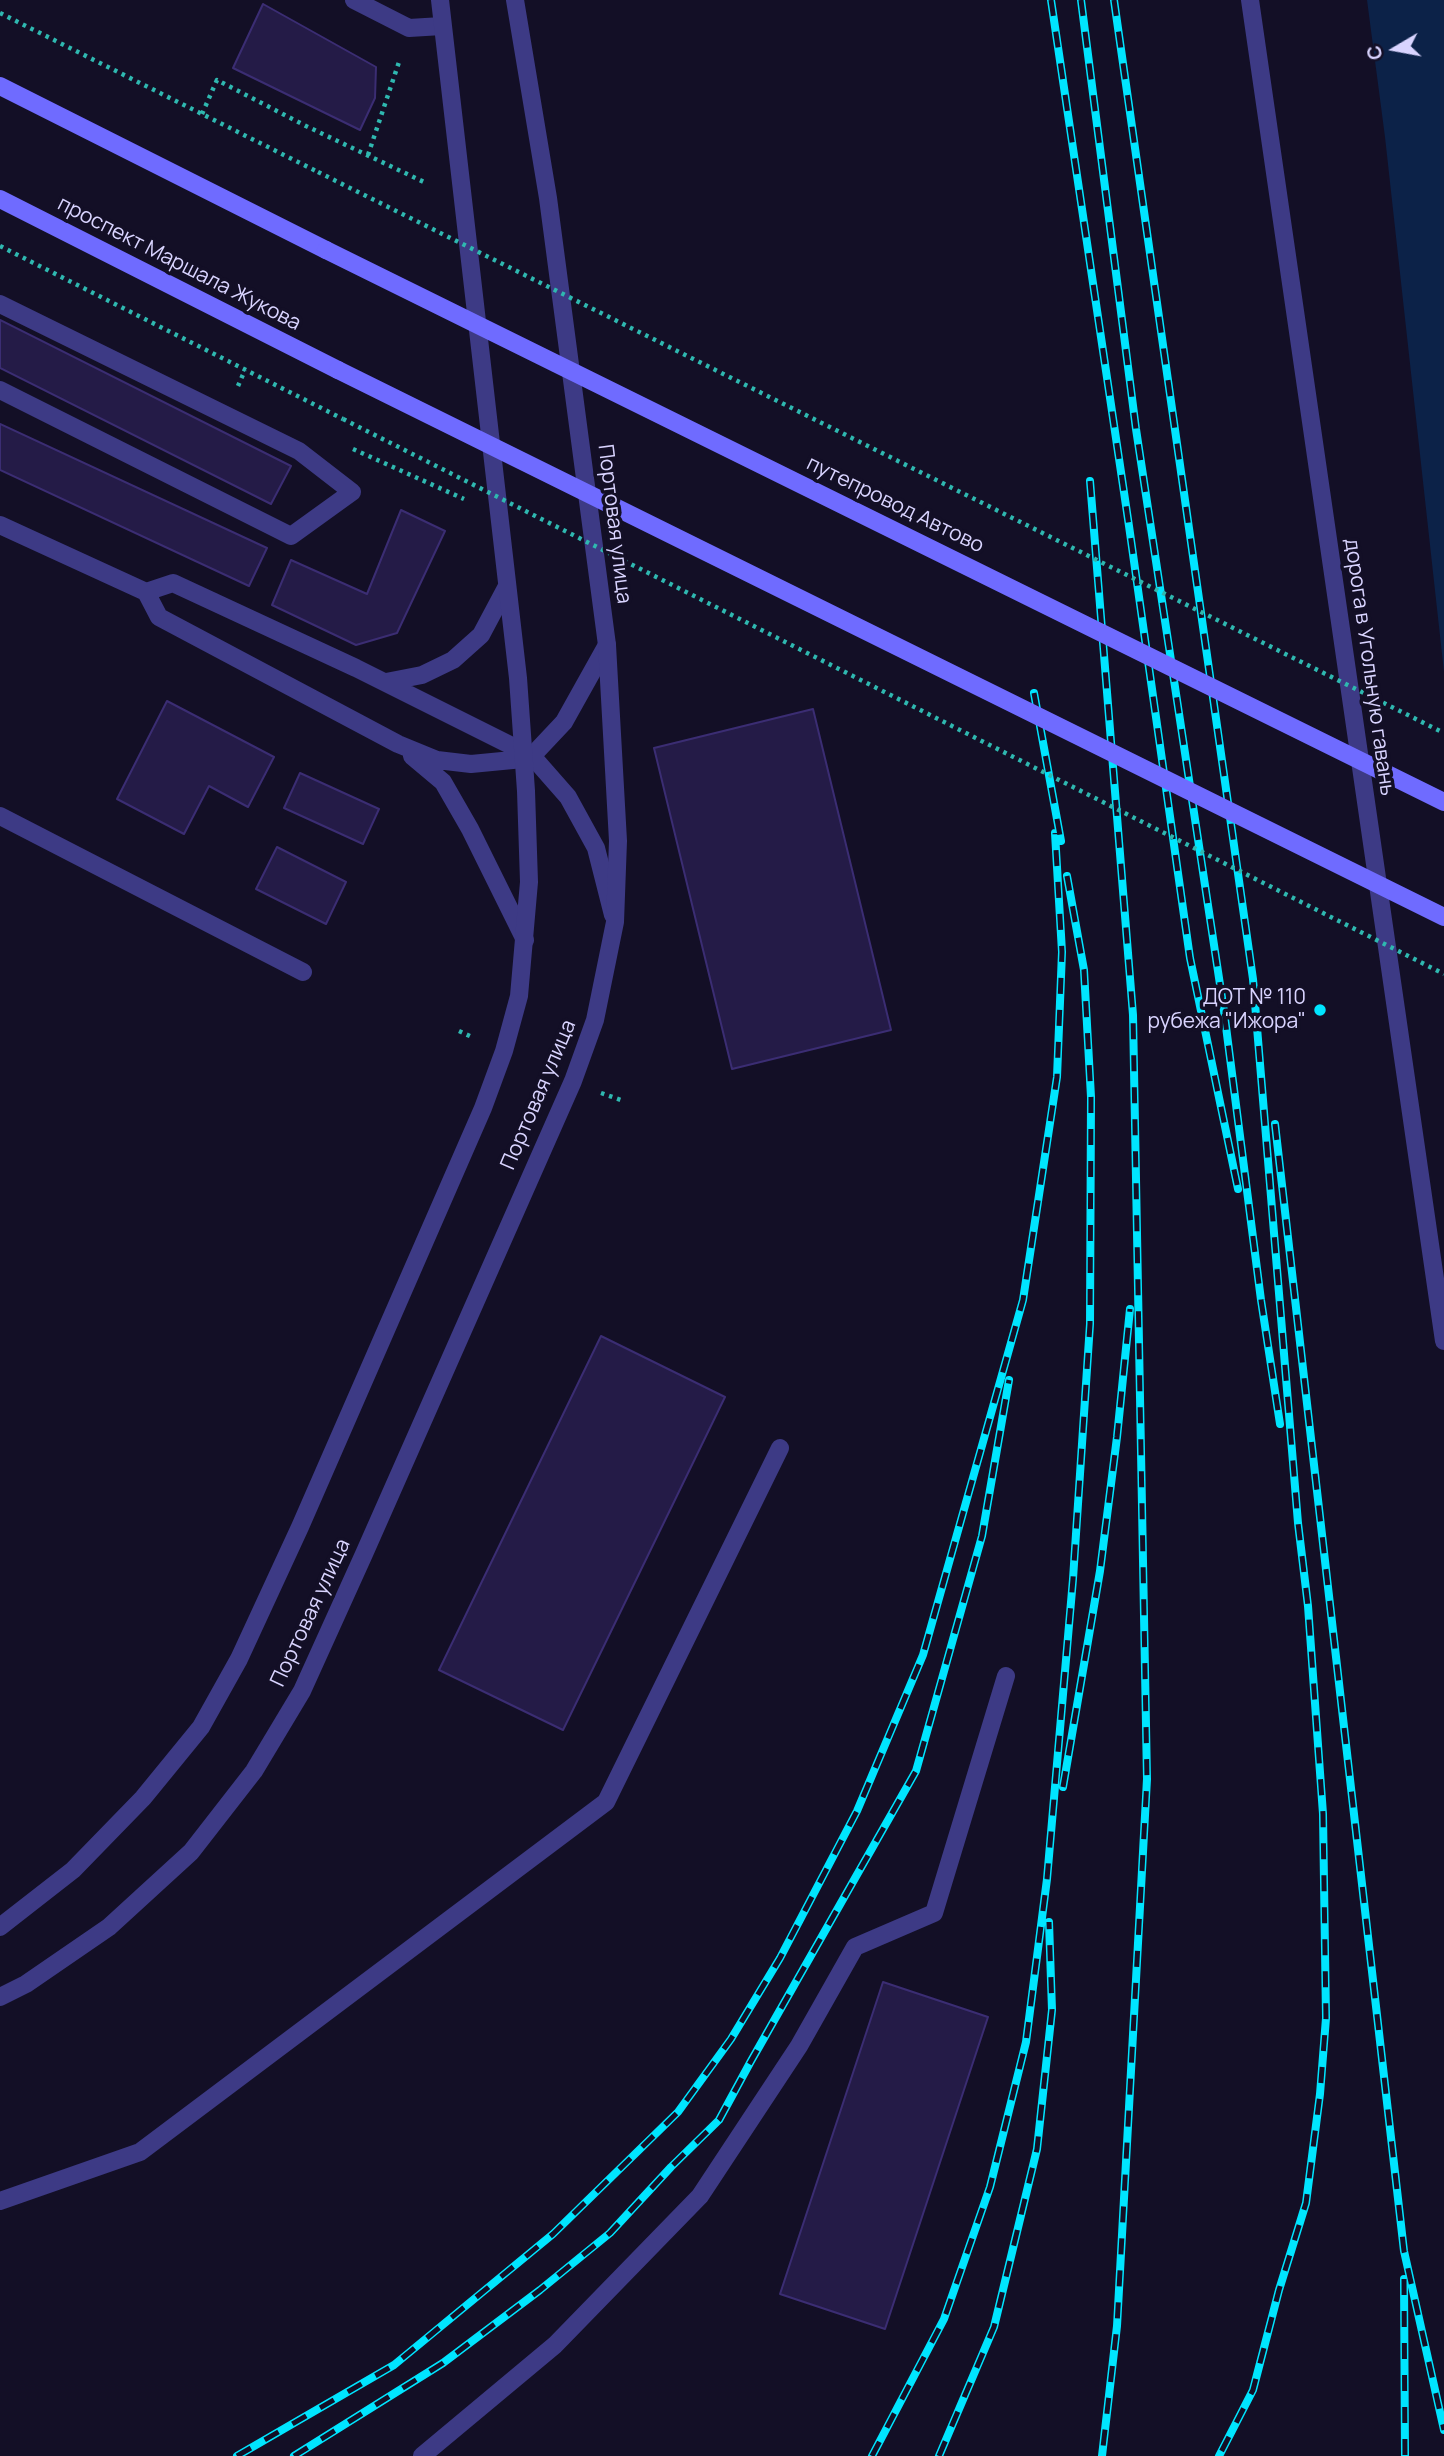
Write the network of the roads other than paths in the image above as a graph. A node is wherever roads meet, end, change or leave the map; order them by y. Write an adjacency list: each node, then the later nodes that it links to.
1 (354, 0): 5 (street)
2 (440, 0): 5 (street)
3 (515, 0): 13 (street, Портовая улица)
4 (1250, 0): 23 (street, дорога в Угольную гавань)
5 (442, 26): 11 (street)
6 (0, 86): 17 (main road, путепровод Автово, bridge)
7 (0, 199): 19 (main road, проспект Маршала Жукова, bridge)
8 (0, 304): 9 (street)
9 (0, 390)
10 (0, 525): 12 (street)
11 (506, 588): 14 (street); 16 (street)
12 (146, 592): 14 (street); 15 (street)
13 (607, 645): 16 (street); 20 (street, Портовая улица)
14 (386, 682): 16 (street)
15 (398, 744): 16 (street); 21 (street)
16 (526, 755): 20 (street); 21 (street)
17 (1444, 802)
18 (0, 817): 22 (street)
19 (1444, 917)
20 (615, 922): 27 (street, Портовая улица)
21 (525, 940): 26 (street)
22 (303, 972)
23 (1444, 1341)
24 (780, 1448): 28 (street)
25 (1006, 1676): 29 (street)
26 (0, 1927)
27 (0, 1997)
28 (0, 2201)
29 (422, 2456)

